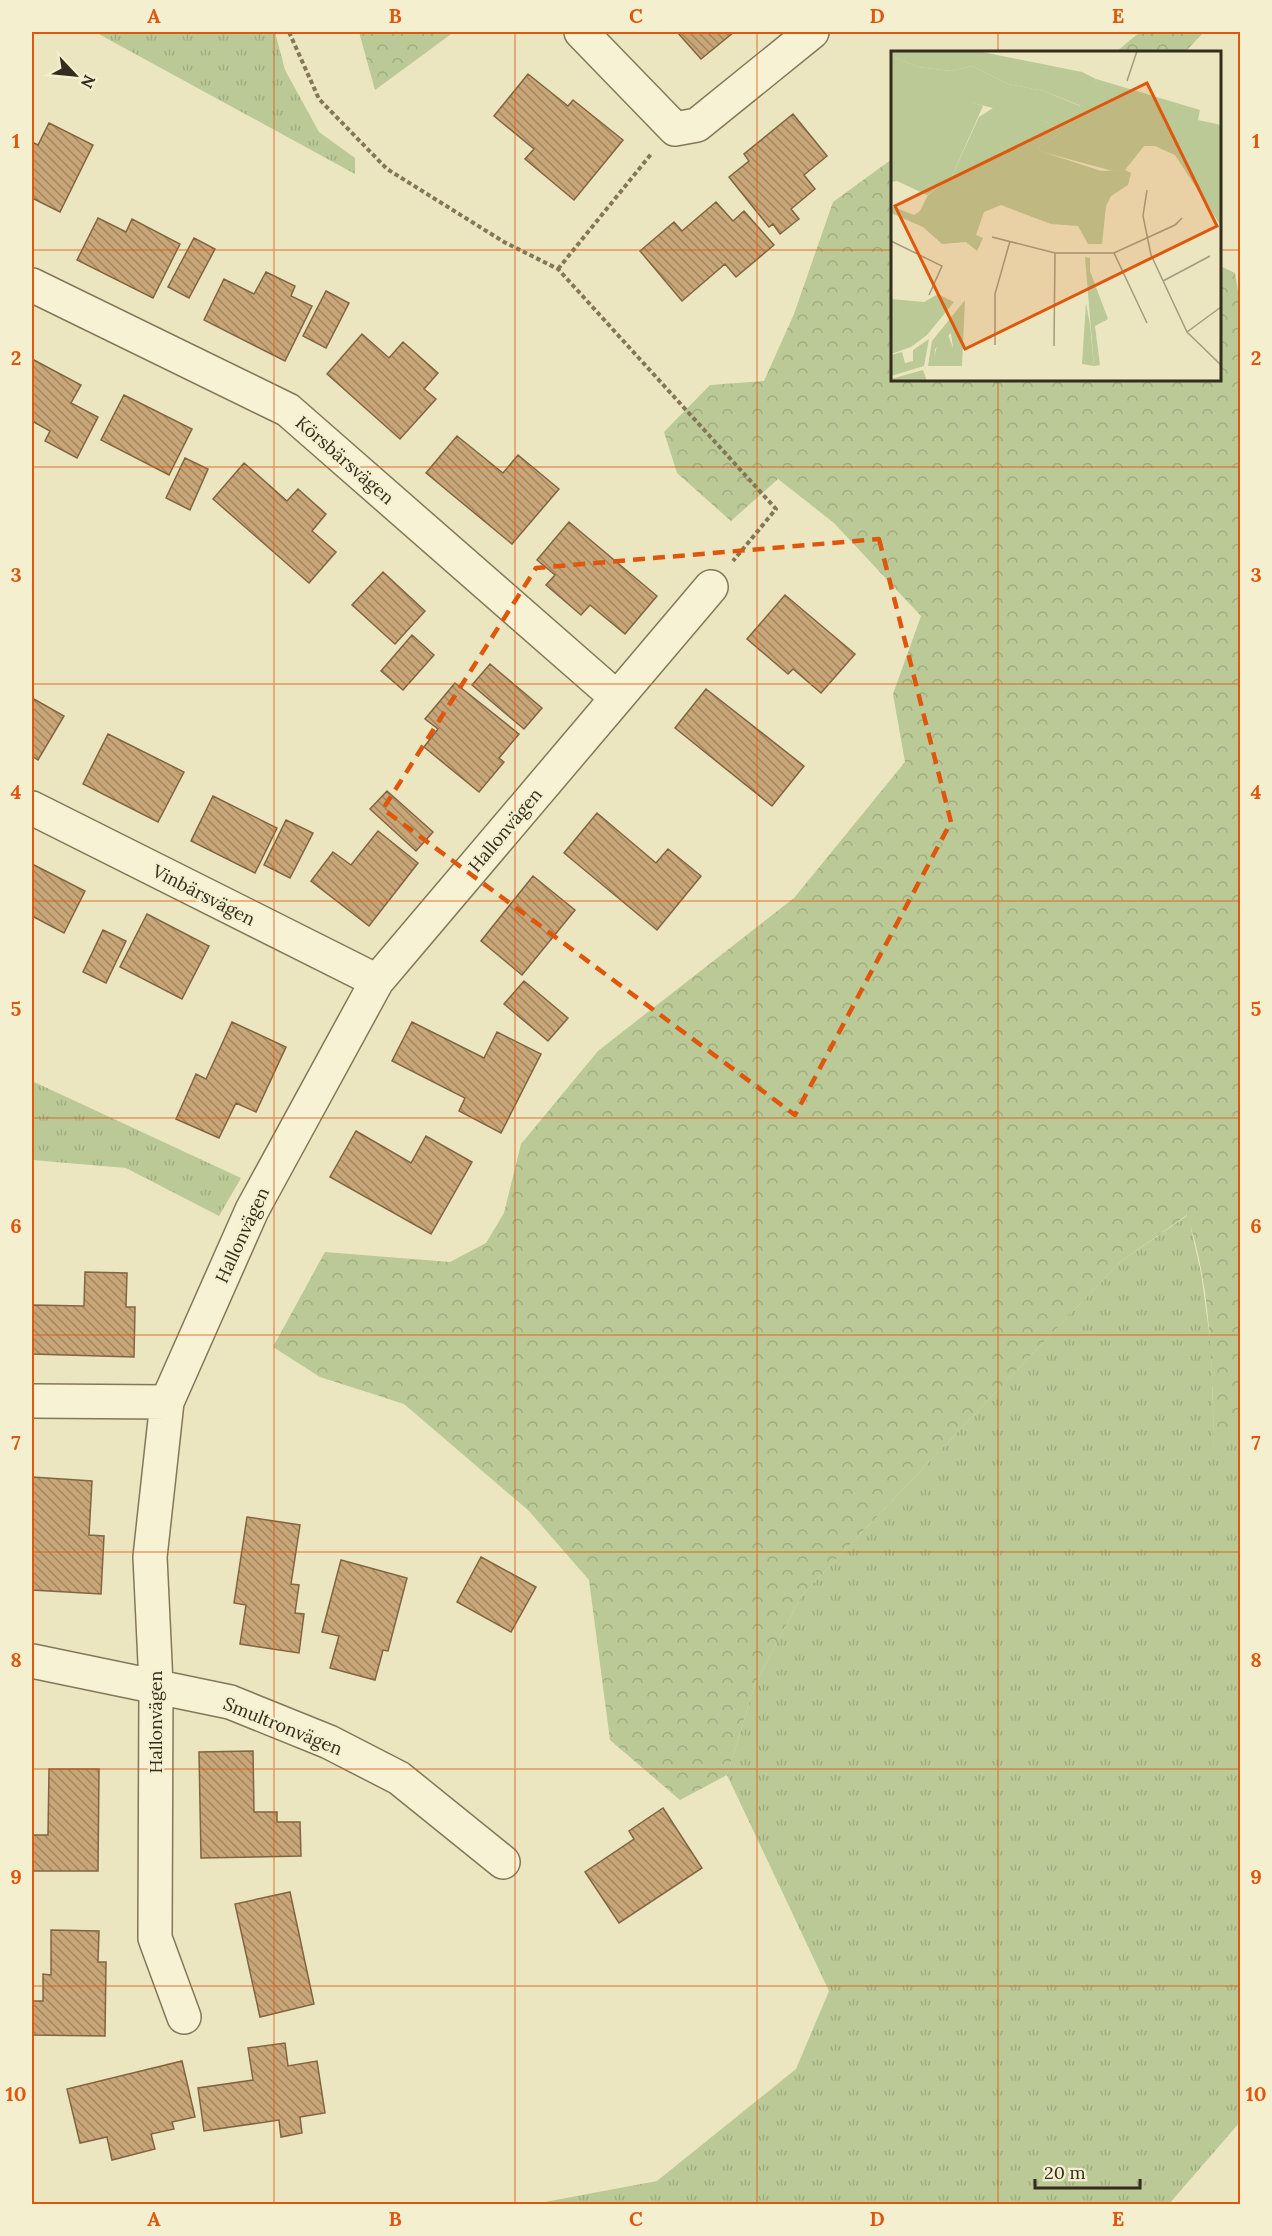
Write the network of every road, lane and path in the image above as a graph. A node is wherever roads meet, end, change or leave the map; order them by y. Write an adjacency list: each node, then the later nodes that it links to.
1 (289, 32): 5 (path)
2 (581, 32): 4 (street)
3 (812, 32): 4 (street)
4 (675, 129): 5 (path)
5 (558, 268): 7 (path)
6 (32, 285): 8 (street, Körsbärsvägen)
7 (711, 587): 8 (street, Hallonvägen)
8 (616, 698): 10 (street, Hallonvägen)
9 (32, 808): 10 (street, Vinbärsvägen)
10 (378, 981): 12 (street, Hallonvägen)
11 (32, 1401): 12 (street)
12 (166, 1402): 14 (street, Hallonvägen)
13 (32, 1660): 14 (street, Smultronvägen)
14 (156, 1684): 15 (street, Smultronvägen); 16 (street, Hallonvägen)
15 (503, 1862)
16 (184, 2017)

